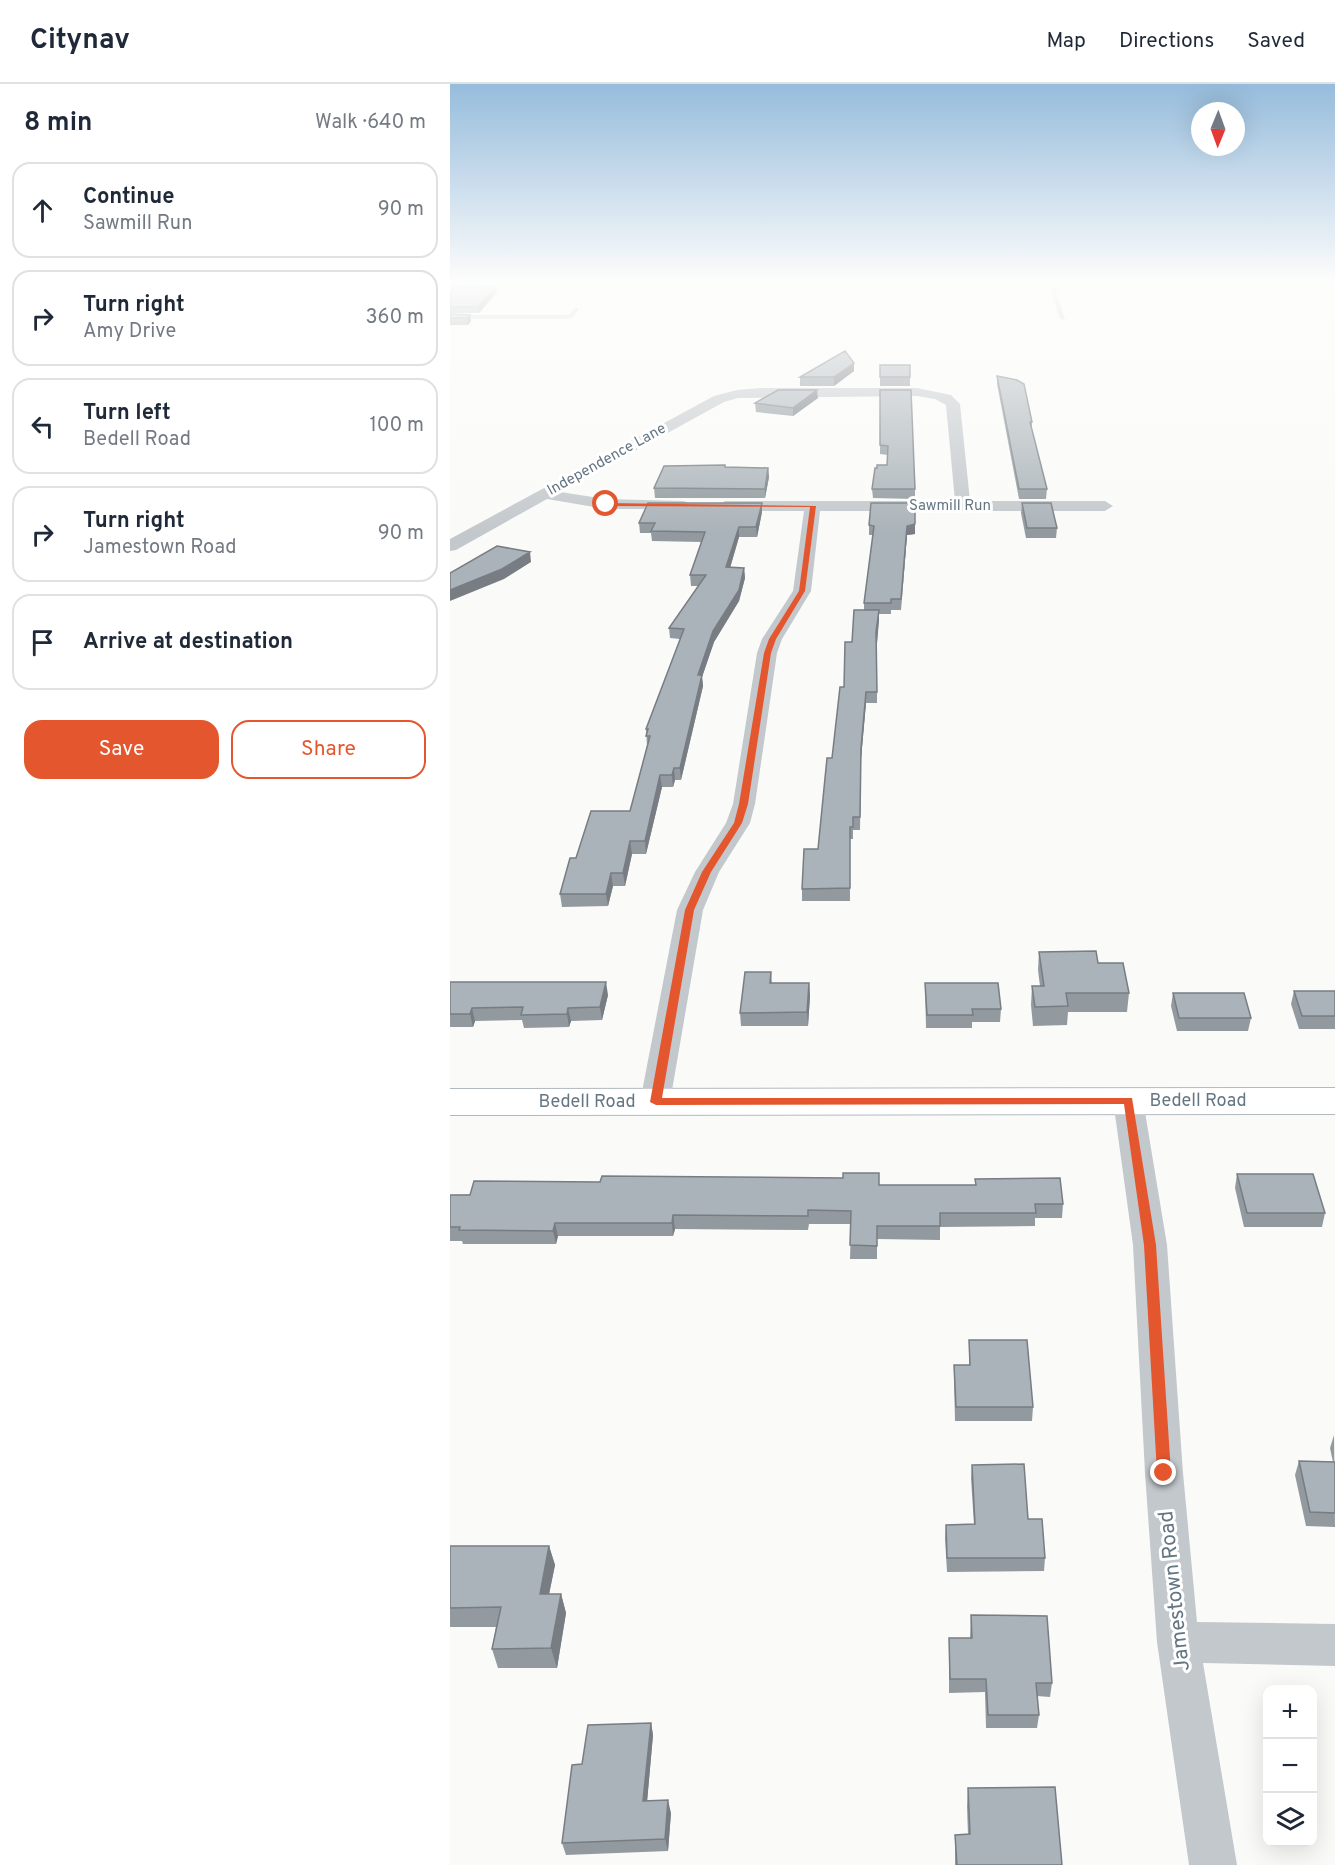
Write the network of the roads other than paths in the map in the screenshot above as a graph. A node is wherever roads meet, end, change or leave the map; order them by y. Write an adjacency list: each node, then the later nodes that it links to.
1 (544, 494): 2 (street, Sawmill Run); 3 (street, Independence Lane); 5 (street, Independence Lane)
2 (813, 506): 3 (street, Sawmill Run); 9 (street)
3 (963, 506): 4 (street, Sawmill Run)
4 (1105, 506)
5 (450, 546)
6 (1128, 1101): 7 (street, Bedell Road); 9 (street, Bedell Road); 10 (street, Jamestown Road)
7 (1335, 1101)
8 (450, 1102): 9 (street, Bedell Road)
9 (656, 1102)
10 (1178, 1642): 11 (street); 12 (street, Jamestown Road)
11 (1335, 1645)
12 (1213, 1865)

